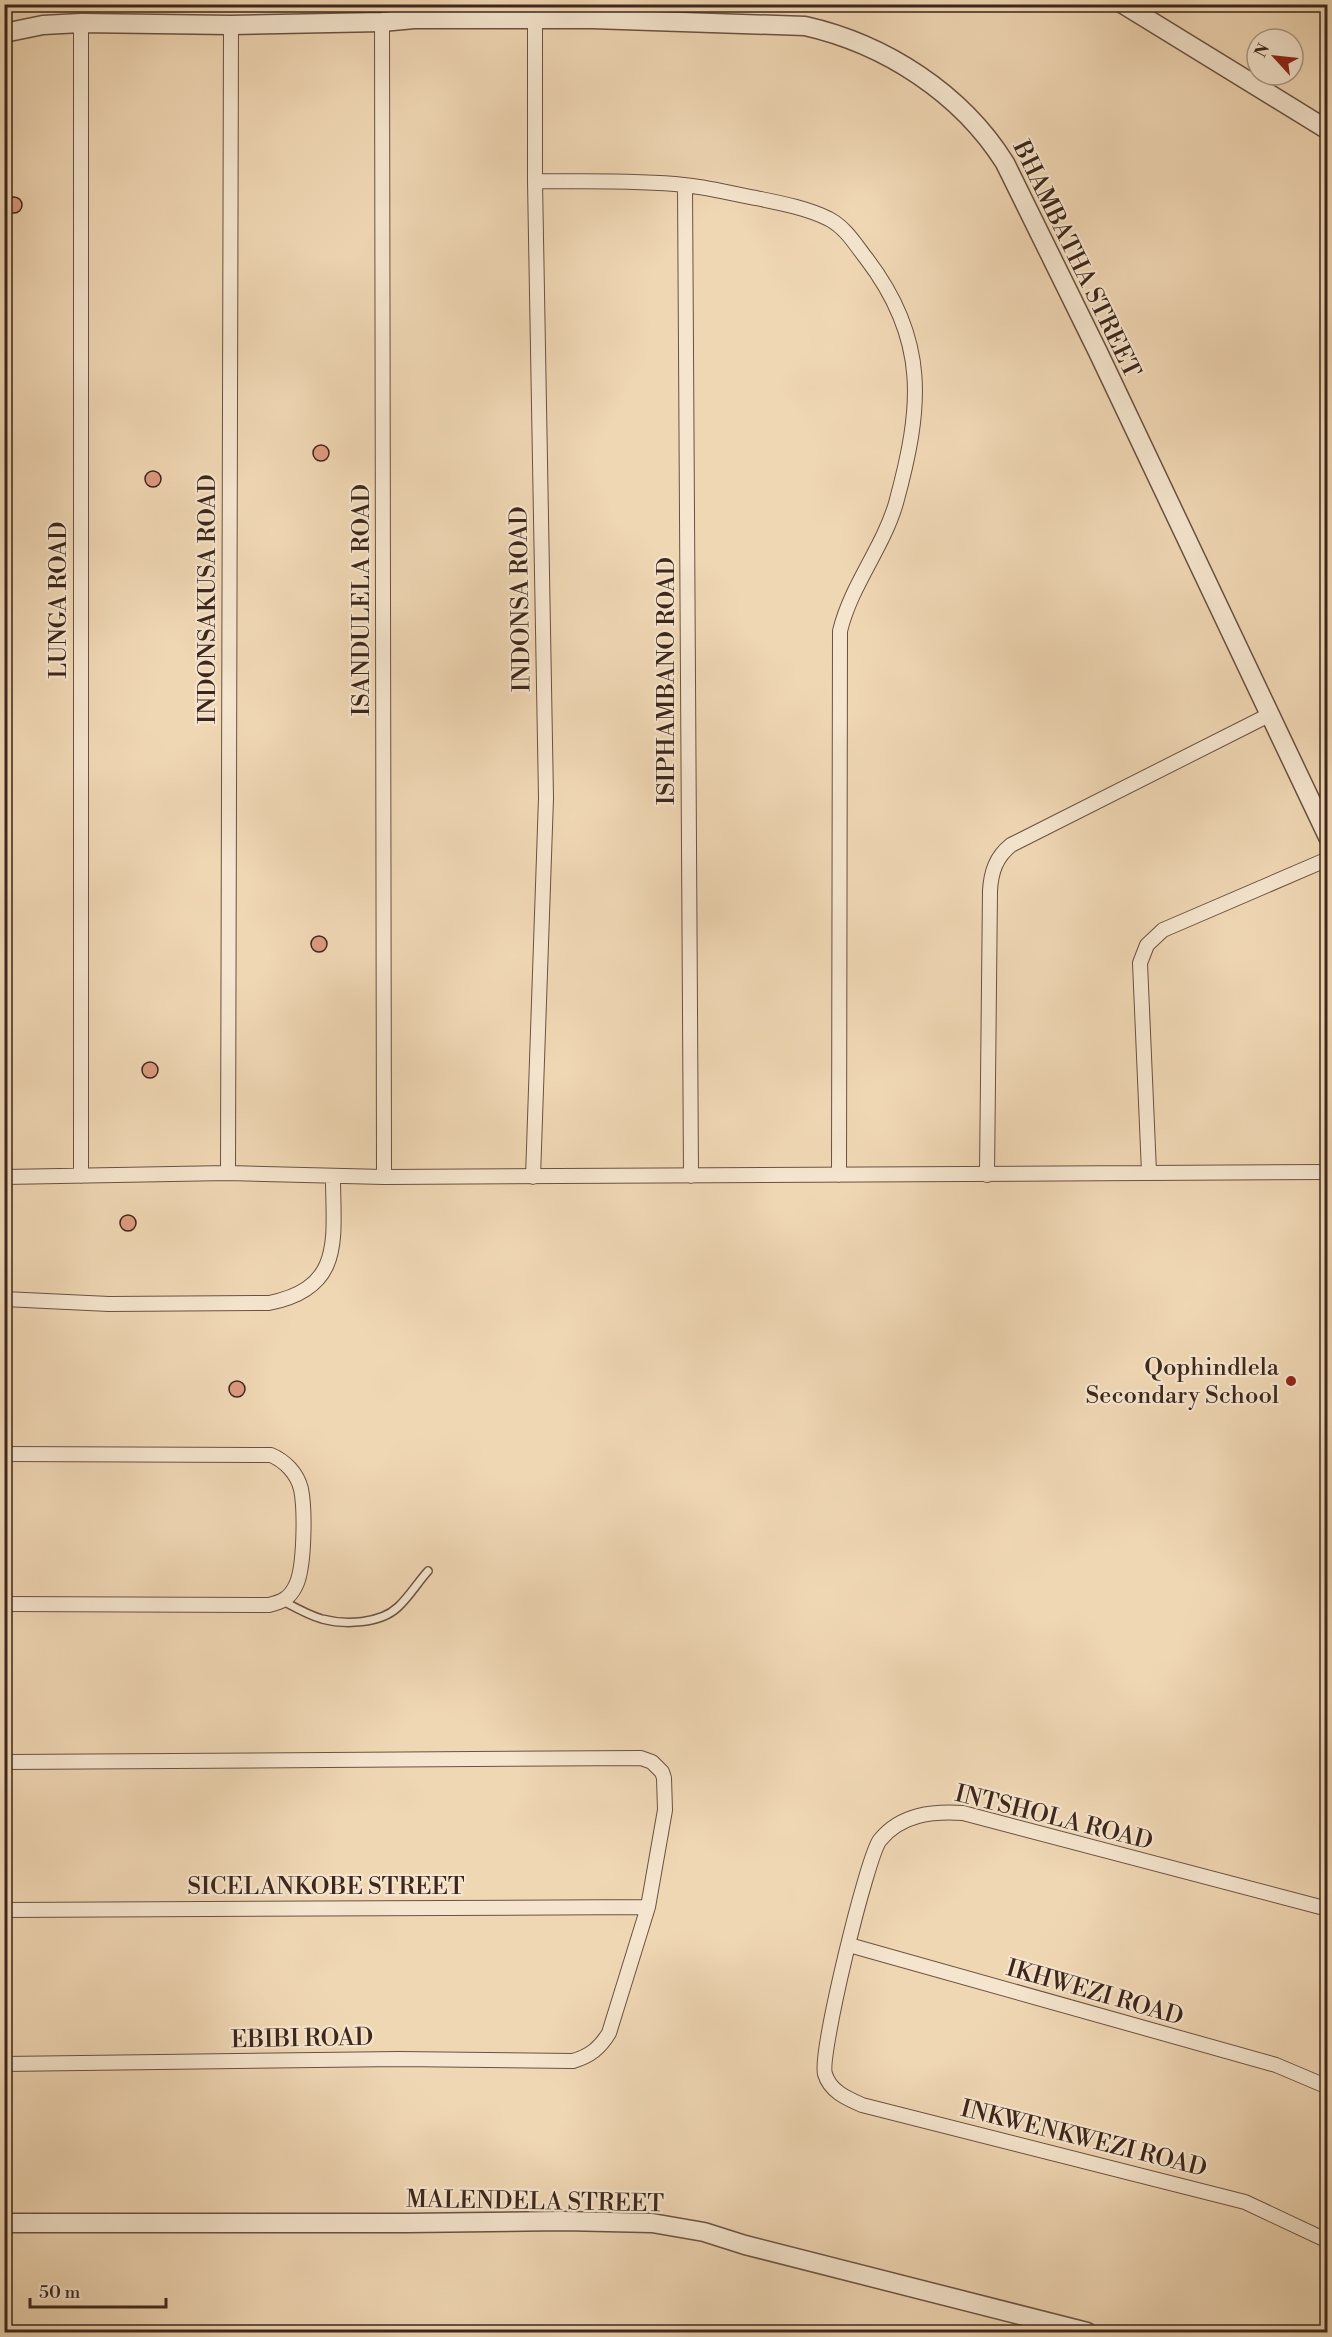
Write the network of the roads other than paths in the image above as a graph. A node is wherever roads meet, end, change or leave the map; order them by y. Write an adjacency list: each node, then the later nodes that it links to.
1 (1123, 4): 8 (street)
2 (638, 12): 3 (street, BHAMBATHA STREET); 11 (street, BHAMBATHA STREET)
3 (535, 20): 4 (street, BHAMBATHA STREET); 9 (street, INDONSA ROAD)
4 (382, 22): 6 (street, BHAMBATHA STREET); 23 (street, ISANDULELA ROAD)
5 (81, 23): 6 (street, BHAMBATHA STREET); 7 (street, BHAMBATHA STREET); 19 (street, LUNGA ROAD)
6 (231, 24): 16 (street, INDONSAKUSA ROAD)
7 (4, 33)
8 (1328, 130)
9 (535, 181): 10 (street); 24 (street, INDONSA ROAD)
10 (685, 185): 17 (street); 21 (street, ISIPHAMBANO ROAD)
11 (1269, 715): 12 (street, BHAMBATHA STREET); 18 (street)
12 (1328, 837)
13 (1328, 860): 14 (street)
14 (1149, 1172): 15 (street); 18 (street)
15 (1328, 1172)
16 (228, 1173): 19 (street); 20 (street)
17 (839, 1175): 18 (street); 21 (street)
18 (987, 1175)
19 (81, 1176): 22 (street)
20 (333, 1176): 23 (street); 25 (street)
21 (691, 1176): 24 (street)
22 (4, 1177)
23 (384, 1177): 24 (street)
24 (534, 1177)
25 (4, 1299)
26 (4, 1454): 28 (street)
27 (428, 1571): 28 (lane)
28 (283, 1601): 29 (street)
29 (4, 1605)
30 (4, 1762): 31 (street)
31 (648, 1907): 33 (street, SICELANKOBE STREET); 35 (street, EBIBI ROAD)
32 (1328, 1909): 34 (street, INTSHOLA ROAD)
33 (4, 1910)
34 (849, 1945): 36 (street, INTSHOLA ROAD); 37 (street, IKHWEZI ROAD)
35 (4, 2064)
36 (829, 2083): 39 (street, INKWENKWEZI ROAD)
37 (1328, 2087)
38 (4, 2223): 40 (street, MALENDELA STREET)
39 (1328, 2241)
40 (1087, 2332)

